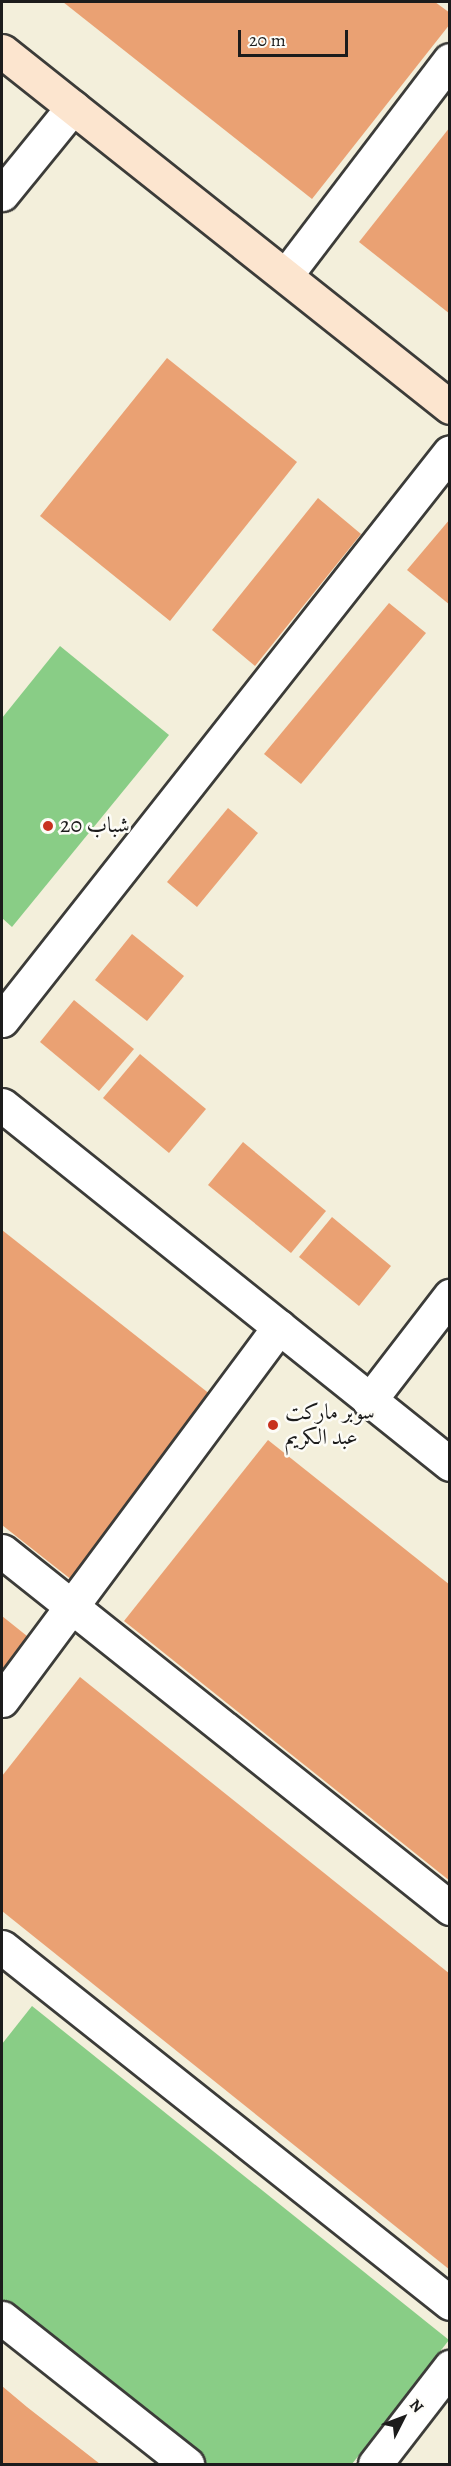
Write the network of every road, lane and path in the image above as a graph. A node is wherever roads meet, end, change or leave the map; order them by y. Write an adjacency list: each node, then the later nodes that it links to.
1 (2, 51): 3 (street)
2 (450, 60): 5 (street)
3 (73, 108): 4 (street); 5 (street)
4 (2, 194)
5 (286, 275): 6 (street)
6 (450, 407)
7 (450, 452): 8 (street)
8 (2, 1020)
9 (2, 1105): 11 (street)
10 (450, 1296): 12 (street)
11 (279, 1327): 12 (street); 15 (street)
12 (369, 1401): 13 (street)
13 (450, 1464)
14 (2, 1551): 15 (street)
15 (72, 1608): 16 (street); 17 (street)
16 (2, 1700)
17 (450, 1908)
18 (2, 1947): 19 (street)
19 (450, 2303)
20 (2, 2318): 22 (street)
21 (450, 2367): 23 (street)
22 (187, 2464)
23 (375, 2464)

